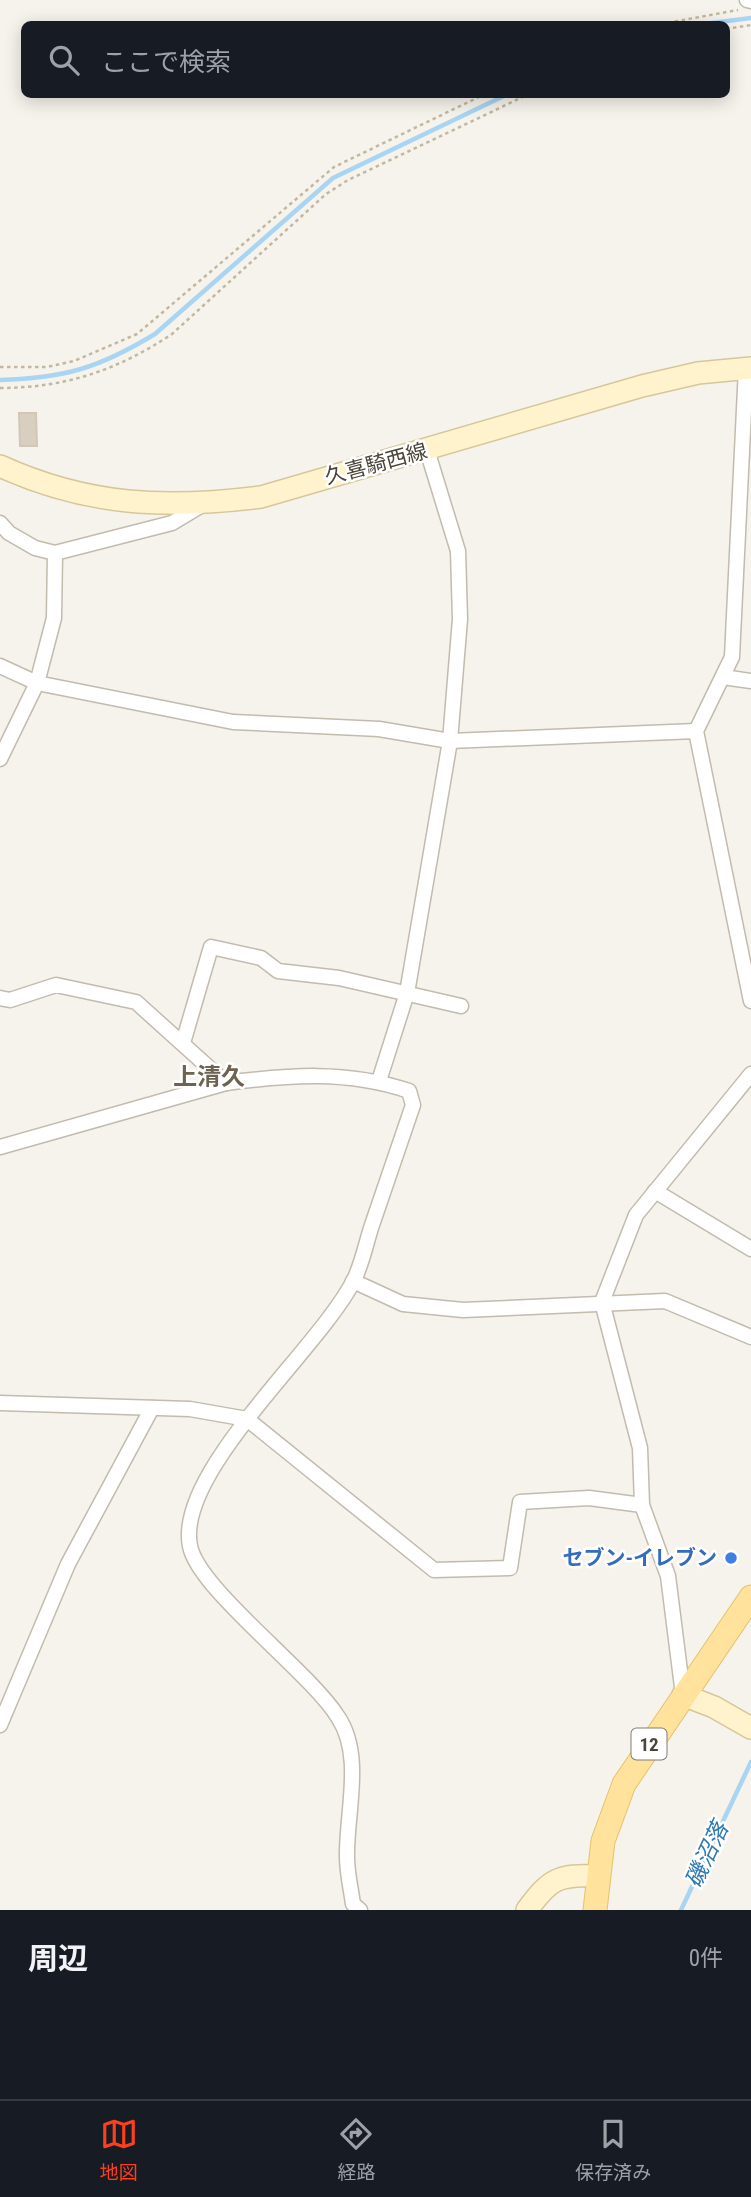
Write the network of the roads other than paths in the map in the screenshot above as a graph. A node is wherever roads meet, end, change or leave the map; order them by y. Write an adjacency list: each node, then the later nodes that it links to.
1 (748, 368): 2 (main road, 久喜騎西線); 8 (street)
2 (427, 450): 4 (main road, 久喜騎西線); 12 (street)
3 (0, 466): 4 (main road, 久喜騎西線)
4 (202, 505): 6 (street)
5 (0, 523): 6 (street)
6 (55, 553): 10 (street)
7 (0, 666): 10 (street)
8 (723, 677): 9 (street); 11 (street)
9 (751, 681)
10 (37, 683): 12 (street); 13 (street)
11 (696, 731): 12 (street); 16 (street)
12 (450, 741): 14 (street)
13 (0, 759)
14 (407, 993): 17 (street); 18 (street); 20 (street)
15 (0, 998): 18 (street)
16 (751, 1001)
17 (461, 1006)
18 (183, 1043): 21 (street)
19 (751, 1074): 23 (street)
20 (379, 1081): 21 (street); 25 (street)
21 (226, 1083): 22 (street)
22 (0, 1147)
23 (655, 1191): 24 (street); 26 (street)
24 (751, 1249)
25 (354, 1281): 26 (street); 30 (street)
26 (602, 1302): 27 (street); 31 (street)
27 (751, 1337)
28 (0, 1402): 29 (street)
29 (152, 1408): 30 (street); 34 (street)
30 (247, 1419): 31 (street); 37 (street)
31 (642, 1505): 33 (street)
32 (751, 1597): 33 (main road, 12)
33 (683, 1695): 35 (main road); 36 (main road, 12)
34 (0, 1724)
35 (751, 1727)
36 (597, 1876): 38 (main road); 39 (main road, 12)
37 (354, 1908)
38 (527, 1910)
39 (595, 1910)

